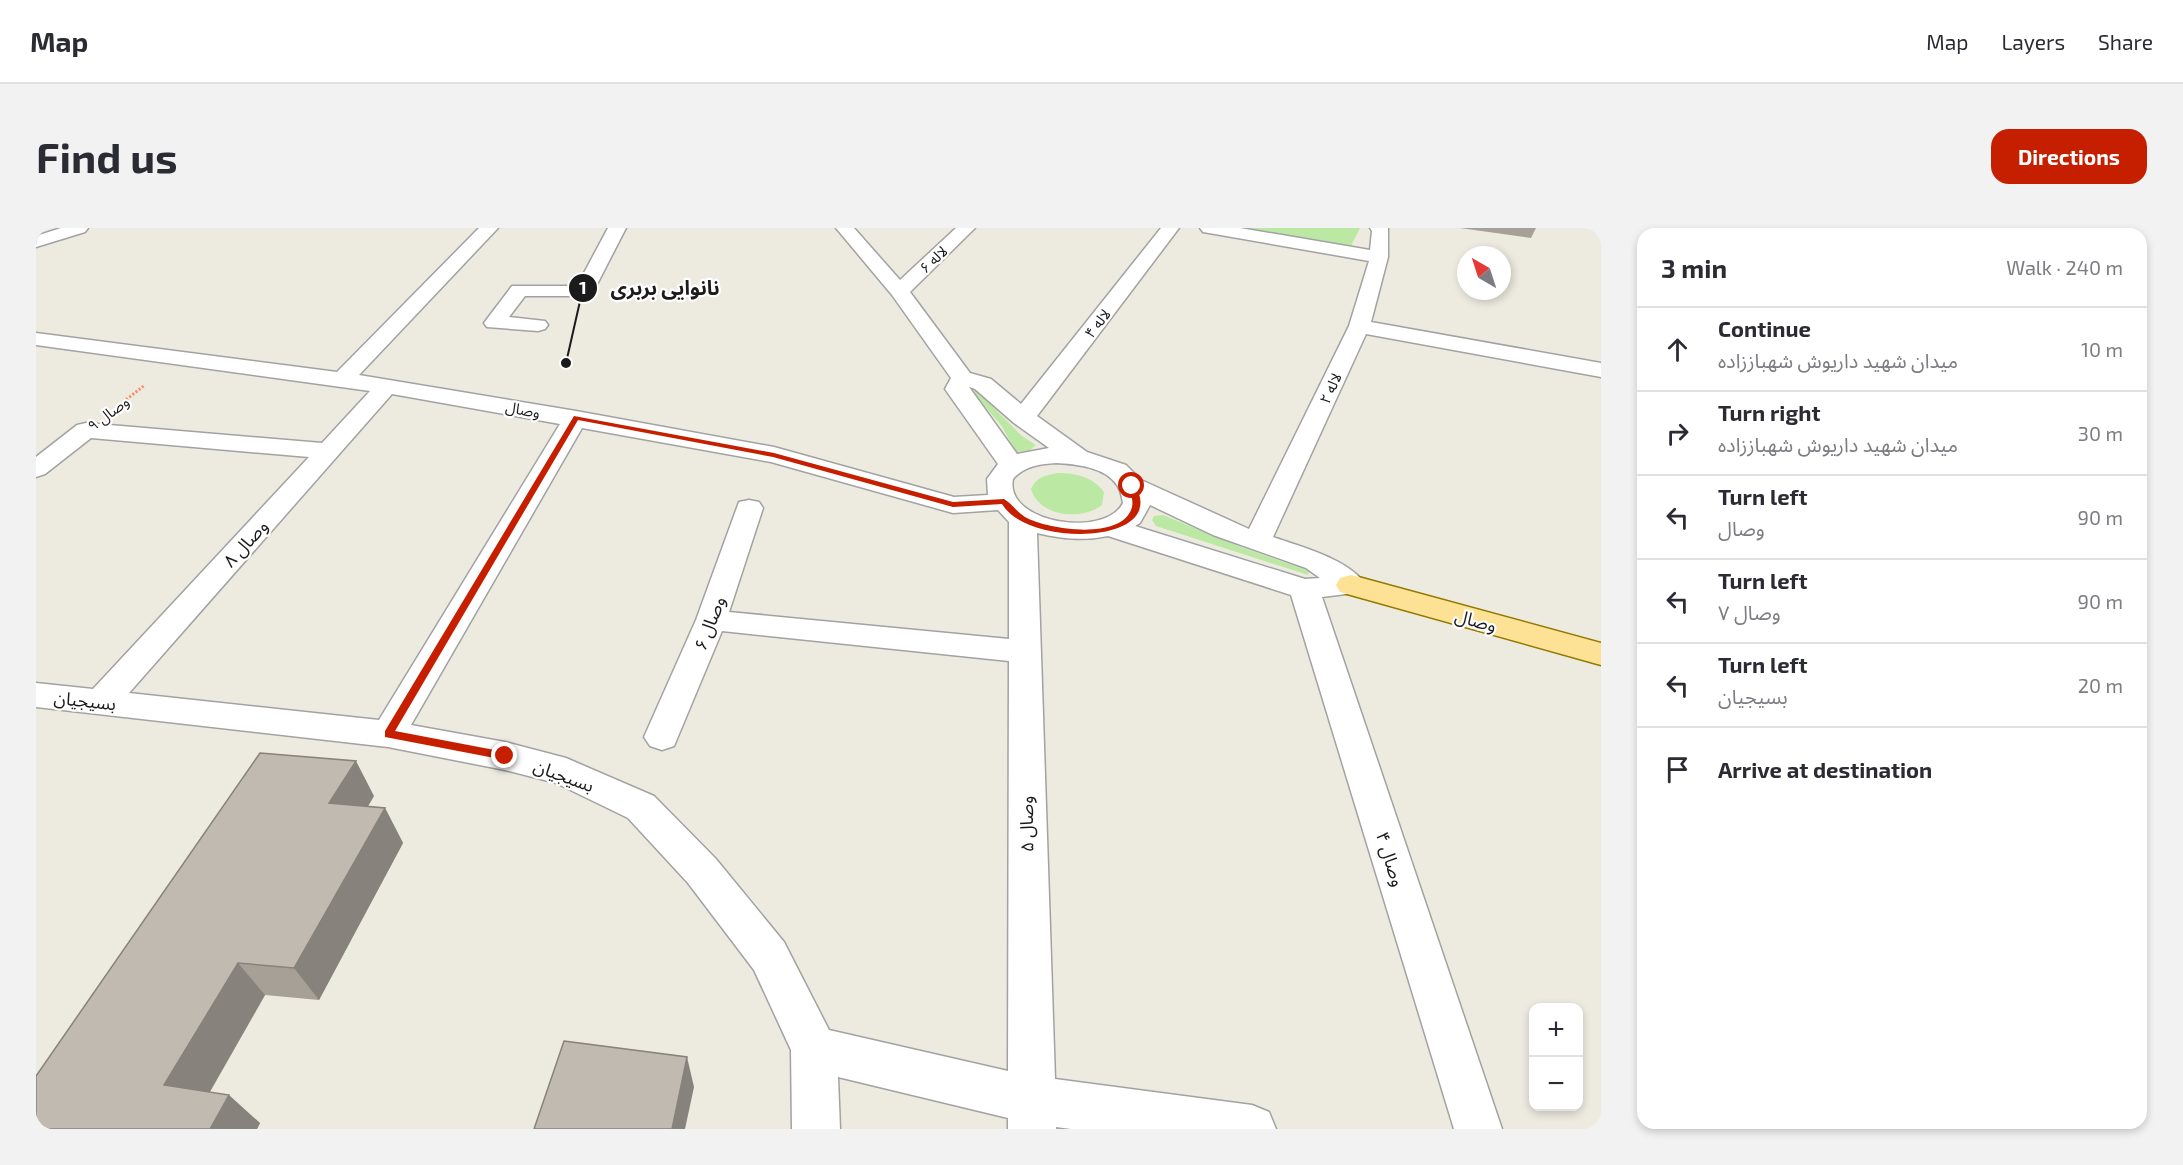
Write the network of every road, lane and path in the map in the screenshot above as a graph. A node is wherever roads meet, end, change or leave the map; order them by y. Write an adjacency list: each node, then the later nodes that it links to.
1 (79, 228): 9 (street)
2 (489, 228): 18 (street)
3 (618, 228): 12 (street)
4 (845, 228): 11 (street)
5 (966, 228): 11 (street, لاله ۶)
6 (1170, 228): 21 (street, لاله ۴)
7 (1209, 228): 10 (street)
8 (1379, 228): 10 (street, لاله ۲)
9 (36, 242)
10 (1379, 257): 13 (street, لاله ۲)
11 (899, 291): 17 (street)
12 (538, 325)
13 (1359, 326): 16 (street); 31 (street, لاله ۲)
14 (36, 339): 15 (street, وصال)
15 (180, 358): 18 (street, وصال); 22 (path, وصال ۹)
16 (1601, 370)
17 (962, 378): 21 (street); 25 (street)
18 (343, 379): 19 (street, وصال)
19 (387, 386): 20 (street, وصال); 23 (street, وصال ۸)
20 (576, 418): 29 (street, وصال); 39 (street)
21 (1023, 418): 24 (street)
22 (86, 429): 23 (street); 26 (street, وصال ۹)
23 (328, 450): 38 (street, وصال ۸)
24 (1078, 457): 25 (street); 27 (street)
25 (1012, 466): 29 (street, وصال ۵)
26 (36, 469)
27 (1132, 486): 30 (street); 31 (street)
28 (749, 508): 34 (street, وصال ۶)
29 (1013, 510): 30 (street); 35 (street, وصال ۵)
30 (1112, 528): 33 (street)
31 (1257, 541): 32 (street)
32 (1351, 585): 33 (street); 36 (main road, وصال)
33 (1304, 589): 45 (street, وصال ۴)
34 (711, 620): 35 (street); 40 (street, وصال ۶)
35 (1024, 652): 42 (street, وصال ۵)
36 (1601, 654)
37 (36, 695): 38 (street, بسیجیان)
38 (102, 701): 39 (street, بسیجیان)
39 (388, 734): 41 (street, بسیجیان)
40 (662, 736)
41 (814, 1050): 42 (street); 43 (street, بسیجیان)
42 (1032, 1114): 44 (street)
43 (816, 1129)
44 (1252, 1129)
45 (1478, 1129)

